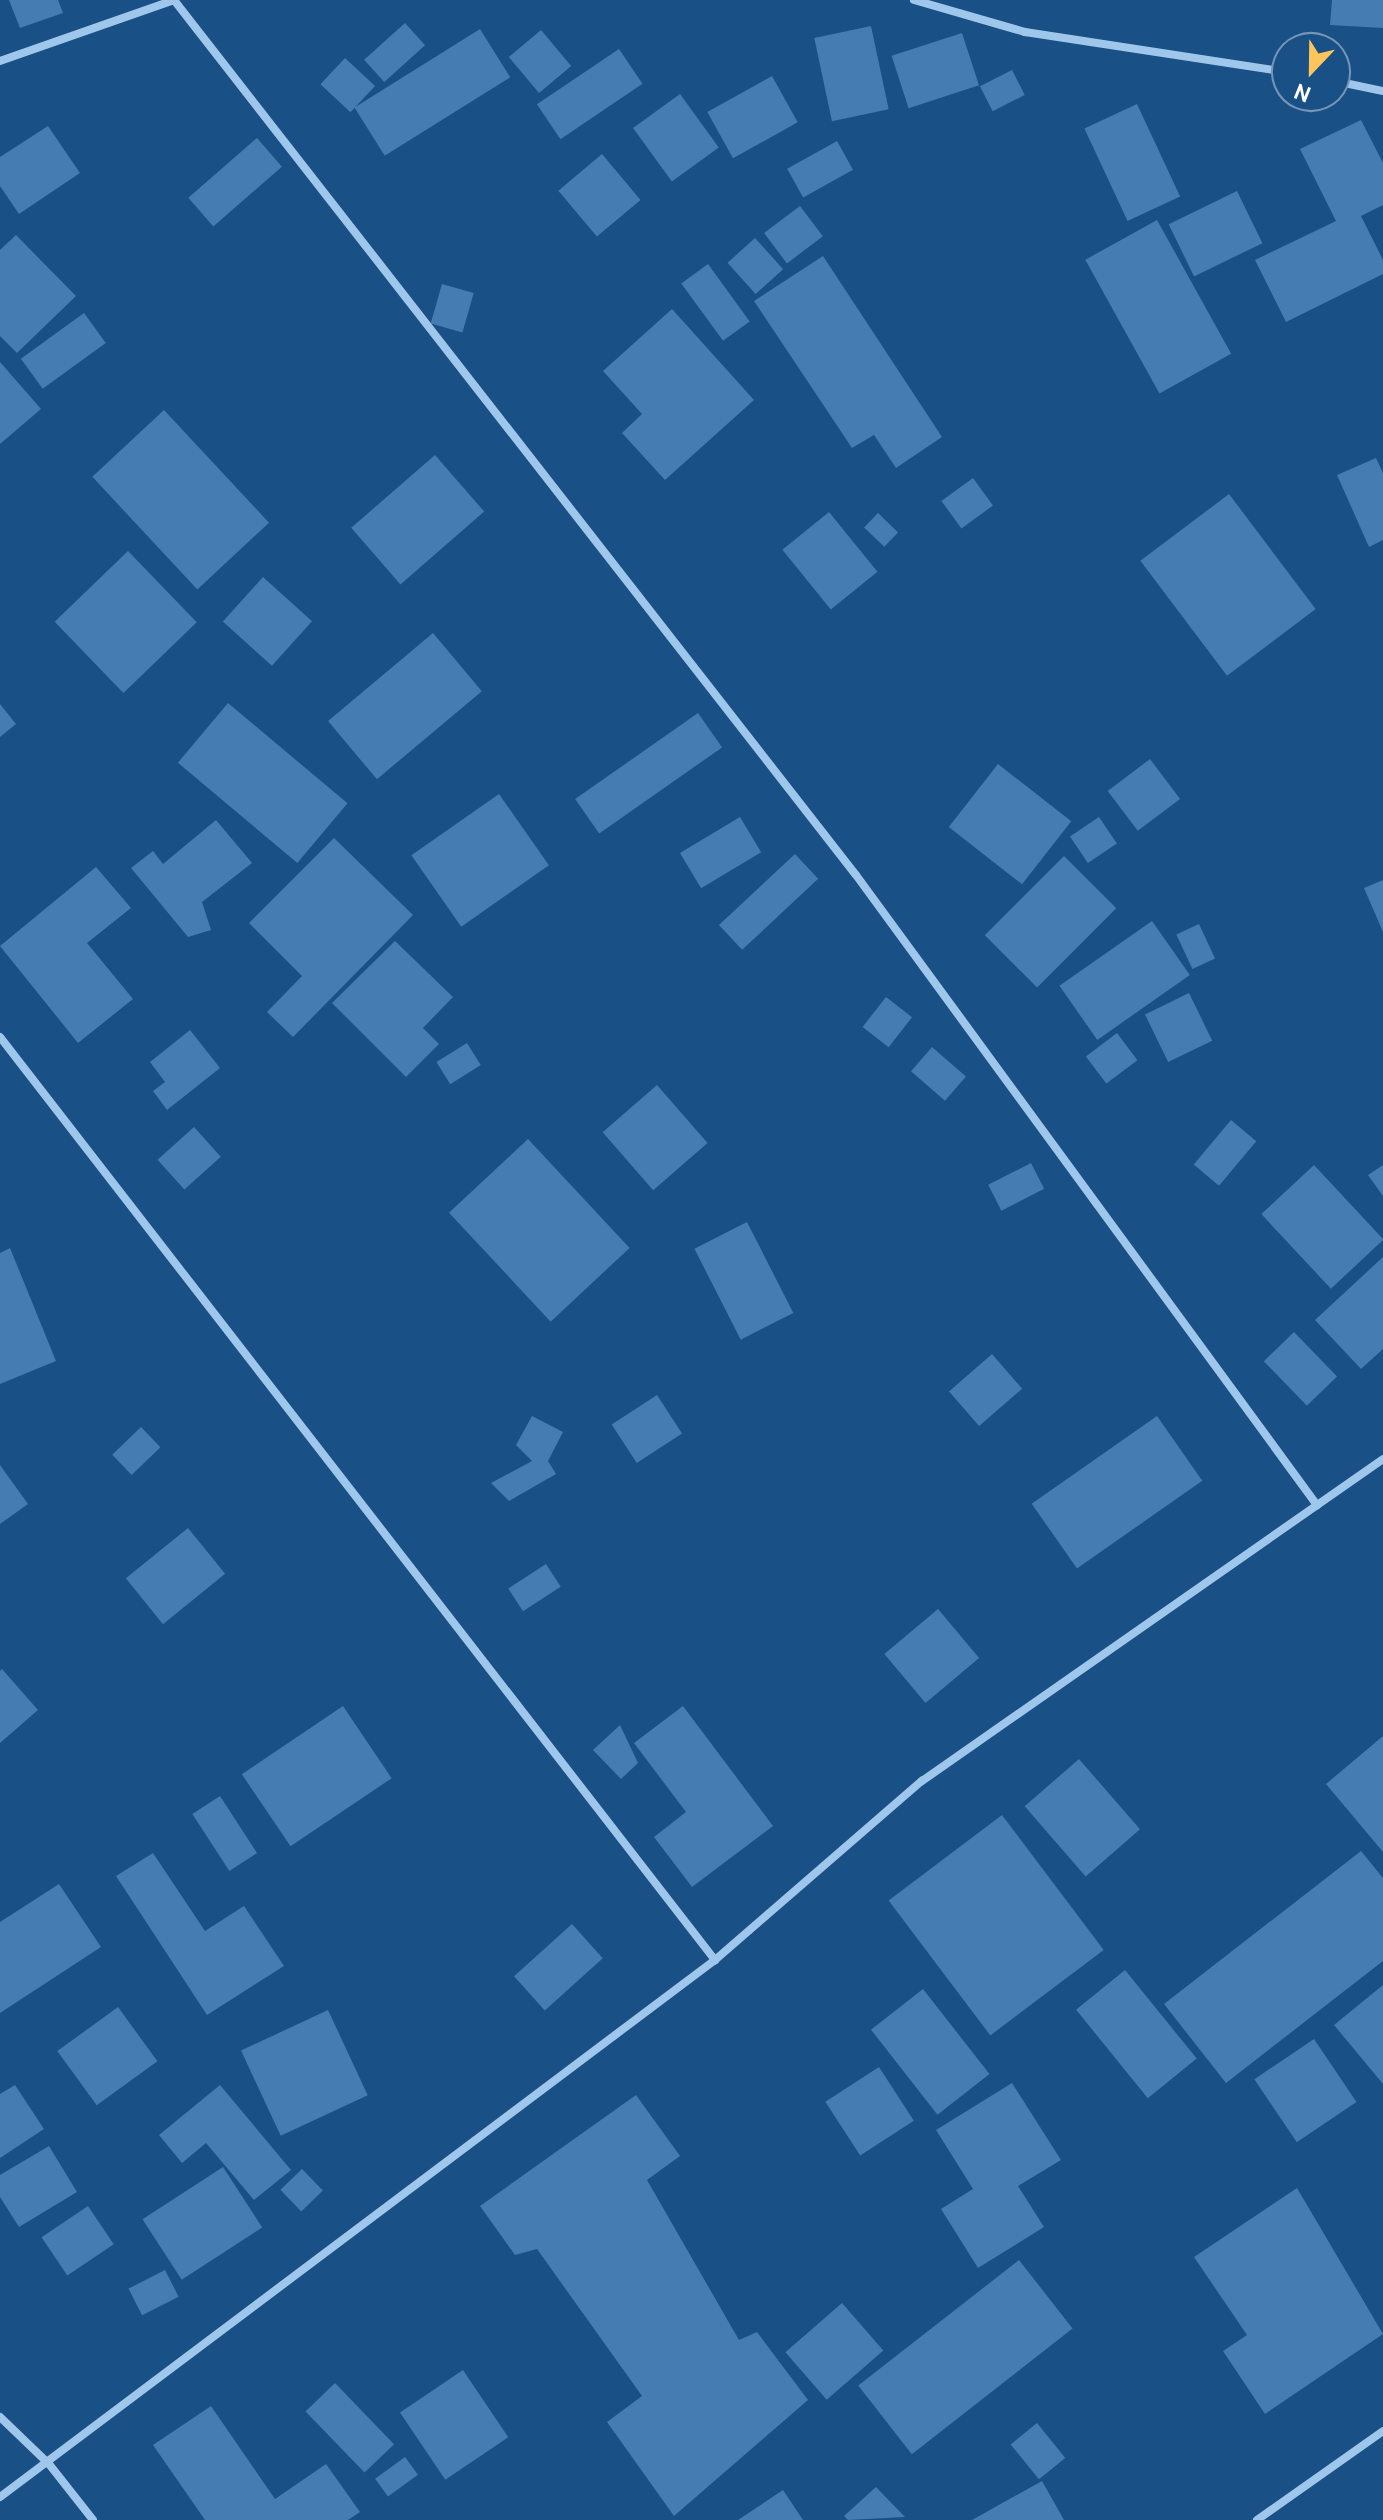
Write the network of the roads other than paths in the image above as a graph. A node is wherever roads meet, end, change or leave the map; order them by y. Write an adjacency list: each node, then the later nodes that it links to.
1 (914, 0): 3 (street)
2 (0, 61): 8 (street)
3 (1271, 70)
4 (1351, 84): 5 (street)
5 (1383, 91)
6 (0, 1037): 9 (street)
7 (1383, 1459): 8 (street)
8 (1317, 1505): 9 (street)
9 (715, 1960): 12 (street)
10 (0, 2417): 12 (street)
11 (1383, 2431): 15 (street)
12 (49, 2464): 13 (street); 14 (street)
13 (0, 2497)
14 (93, 2520)
15 (1257, 2520)

